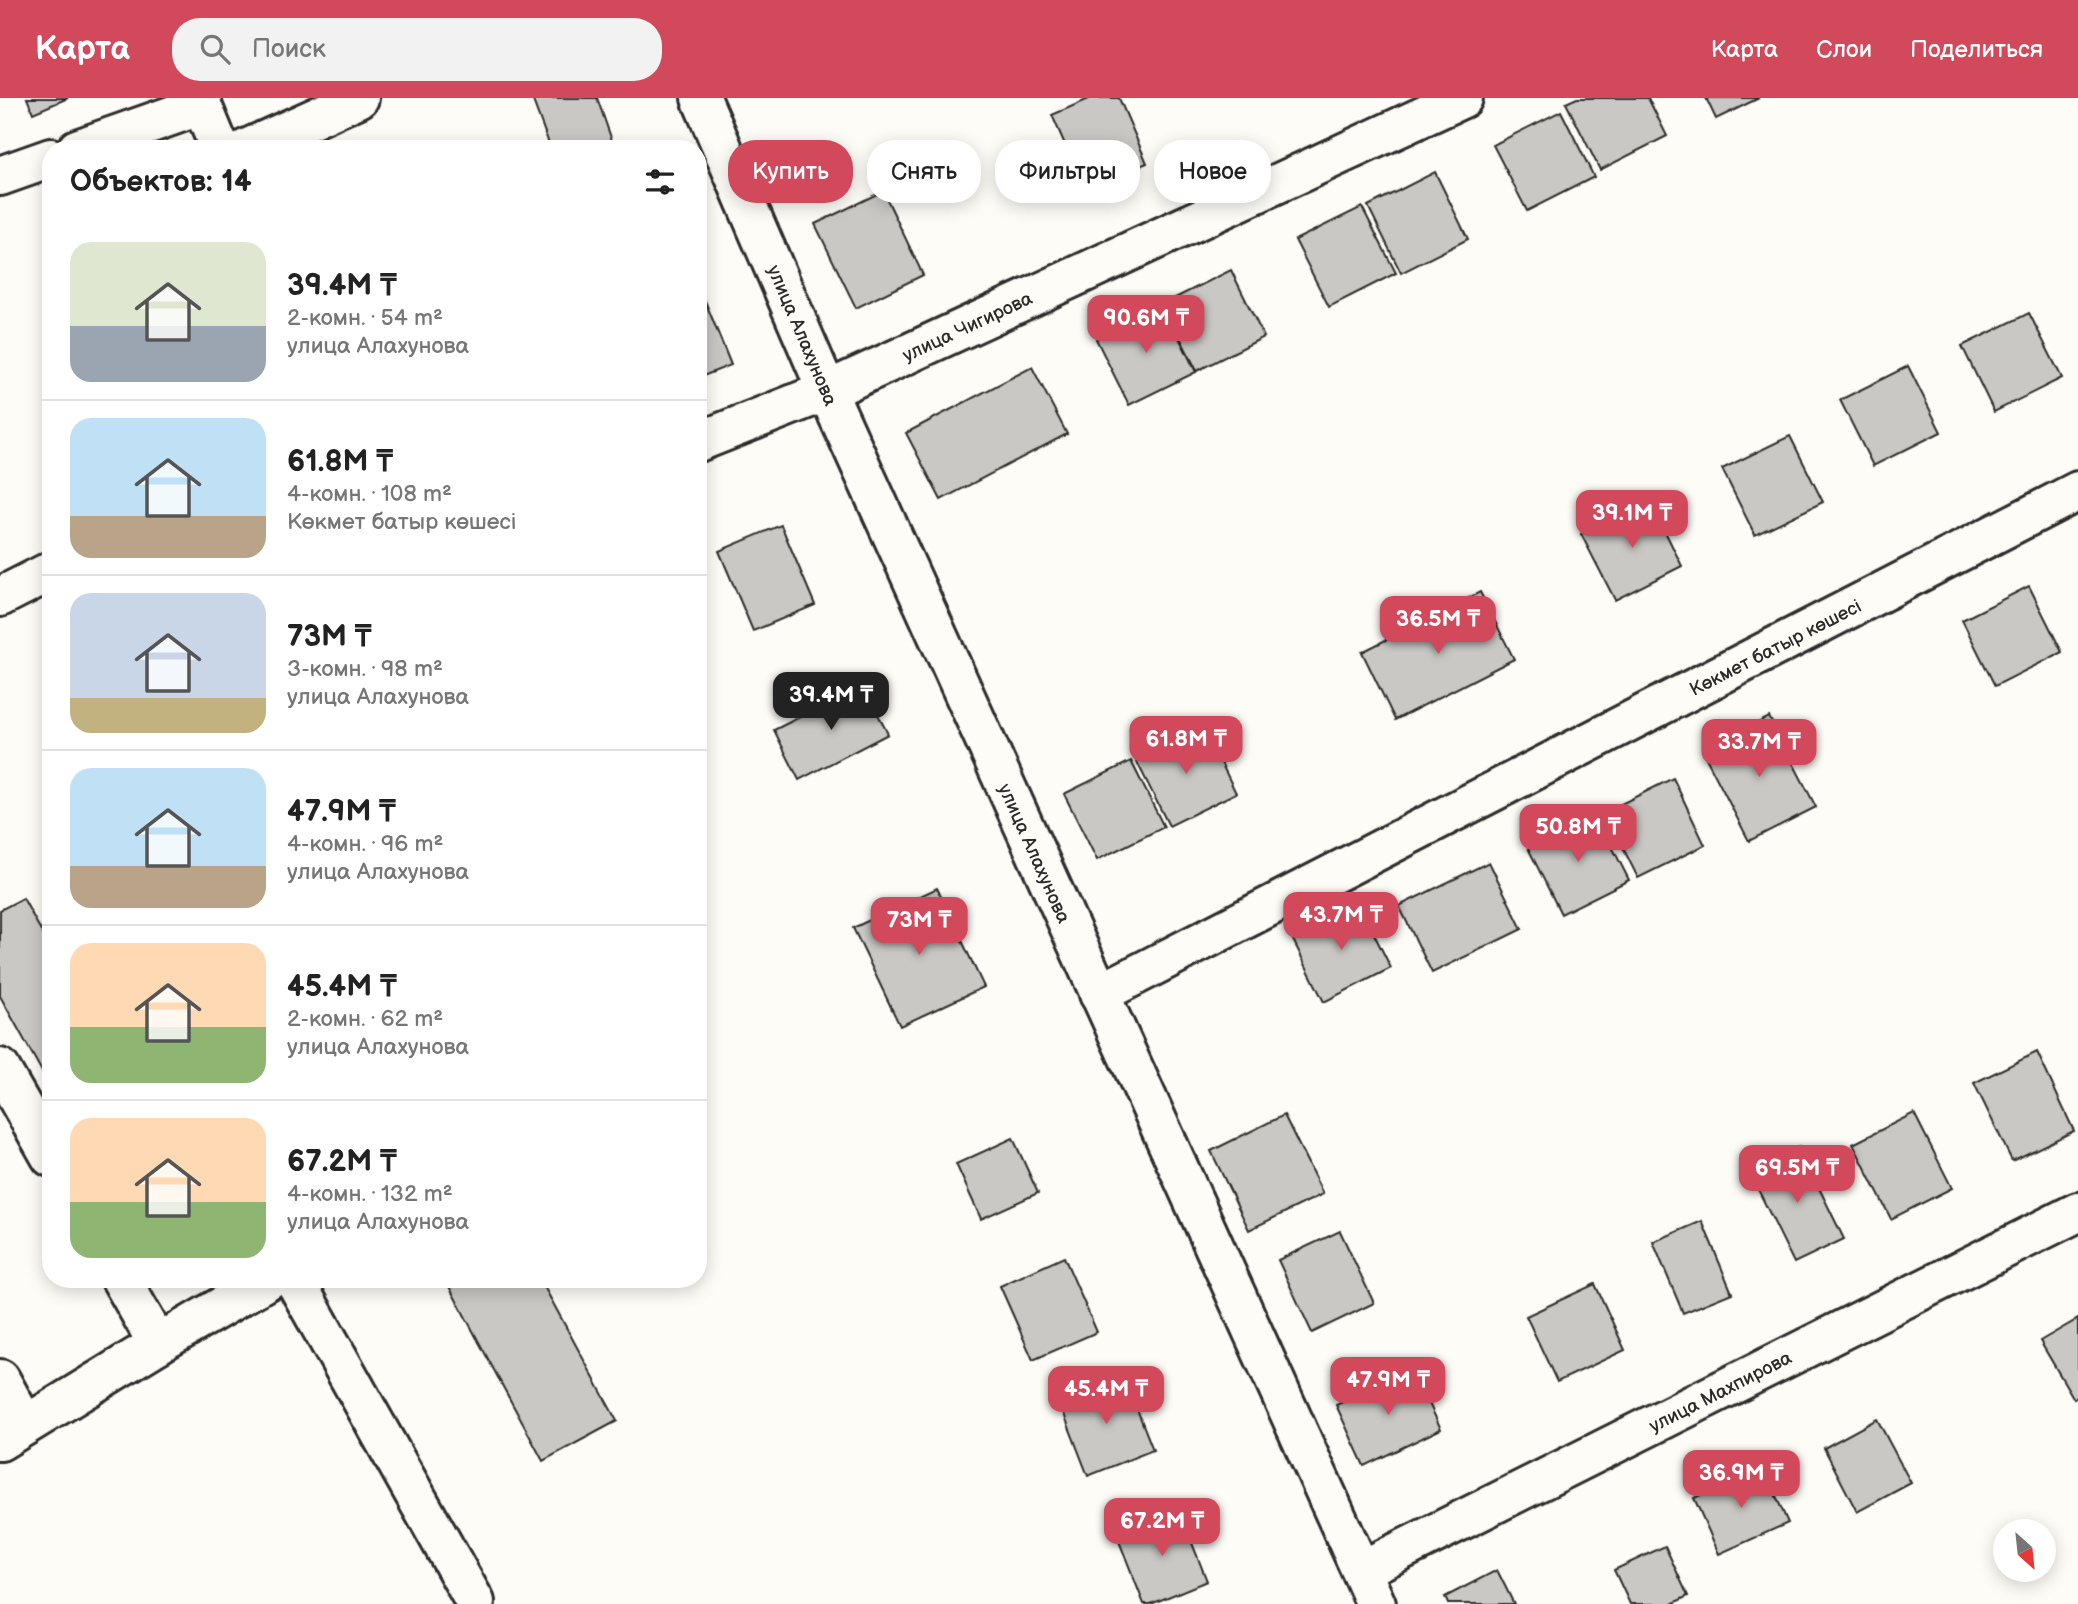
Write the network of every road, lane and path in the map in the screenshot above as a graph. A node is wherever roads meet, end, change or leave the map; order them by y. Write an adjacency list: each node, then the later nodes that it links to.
1 (359, 98): 7 (street)
2 (701, 98): 10 (street, улица Алахунова)
3 (1463, 98): 10 (street, улица Чигирова)
4 (201, 101): 5 (street); 6 (street)
5 (99, 140)
6 (216, 140)
7 (266, 140)
8 (42, 161): 9 (street)
9 (0, 176)
10 (827, 391): 11 (street, улица Чигирова); 15 (street, улица Алахунова)
11 (707, 438)
12 (2078, 491): 15 (street, Көкмет батыр көшесі)
13 (42, 575): 14 (street)
14 (0, 597)
15 (1098, 994): 25 (street, улица Алахунова)
16 (0, 1068): 17 (street)
17 (42, 1141)
18 (2078, 1212): 25 (street, улица Махпирова)
19 (126, 1288): 22 (street)
20 (254, 1288): 22 (street)
21 (299, 1288): 26 (street)
22 (158, 1344): 24 (street)
23 (0, 1379): 24 (street)
24 (13, 1433)
25 (1369, 1587)
26 (475, 1602)

